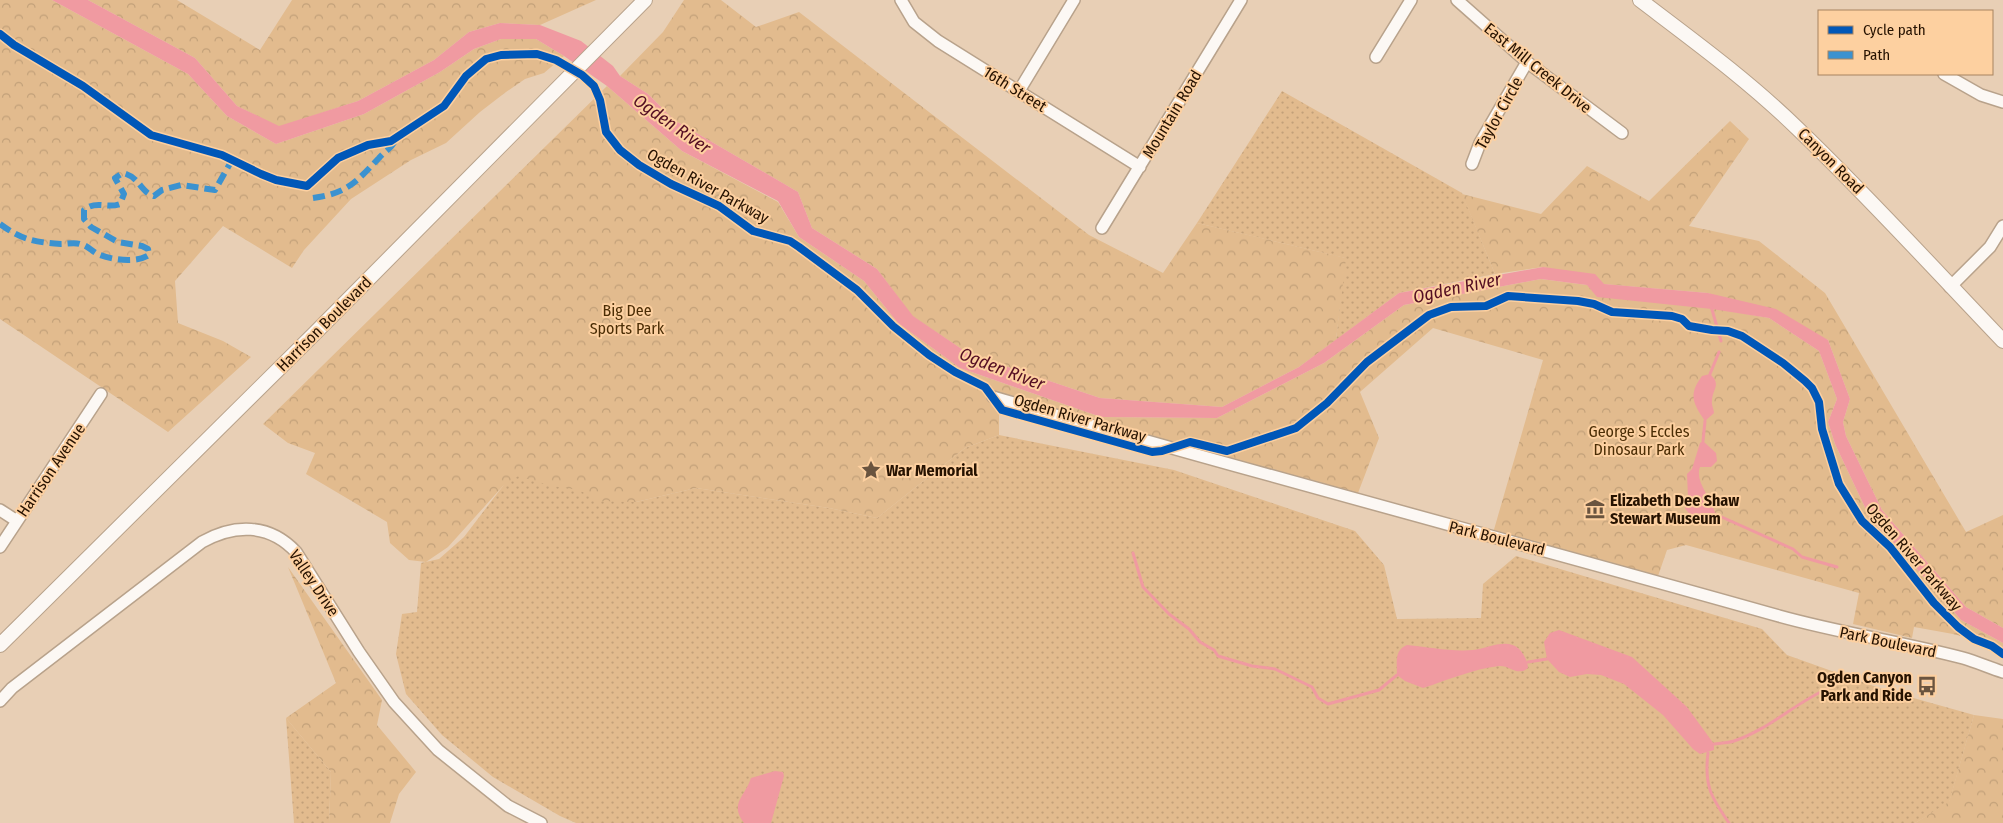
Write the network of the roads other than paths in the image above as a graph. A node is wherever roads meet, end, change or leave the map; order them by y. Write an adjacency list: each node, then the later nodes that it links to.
1 (645, 0): 25 (main road, Harrison Boulevard)
2 (901, 0): 11 (street, 16th Street)
3 (1074, 0): 11 (street)
4 (1241, 0): 15 (street, Mountain Road)
5 (1410, 0): 8 (street)
6 (1457, 0): 9 (street, East Mill Creek Drive)
7 (1640, 0): 18 (main road, Canyon Road)
8 (1376, 56)
9 (1527, 62): 13 (street, East Mill Creek Drive); 14 (street, Taylor Circle)
10 (1946, 75): 12 (street)
11 (1019, 91): 15 (street, 16th Street)
12 (2003, 102)
13 (1622, 134)
14 (1472, 164)
15 (1140, 166): 17 (street, Mountain Road)
16 (2003, 226): 18 (street)
17 (1102, 228)
18 (1950, 287): 19 (main road, Canyon Road)
19 (2003, 341)
20 (101, 394): 23 (street, Harrison Avenue)
21 (993, 397): 26 (street, Park Boulevard)
22 (0, 510): 23 (street)
23 (17, 521): 24 (street, Harrison Avenue)
24 (0, 547)
25 (0, 645)
26 (2003, 672)
27 (0, 700): 28 (street, Valley Drive)
28 (541, 823)

